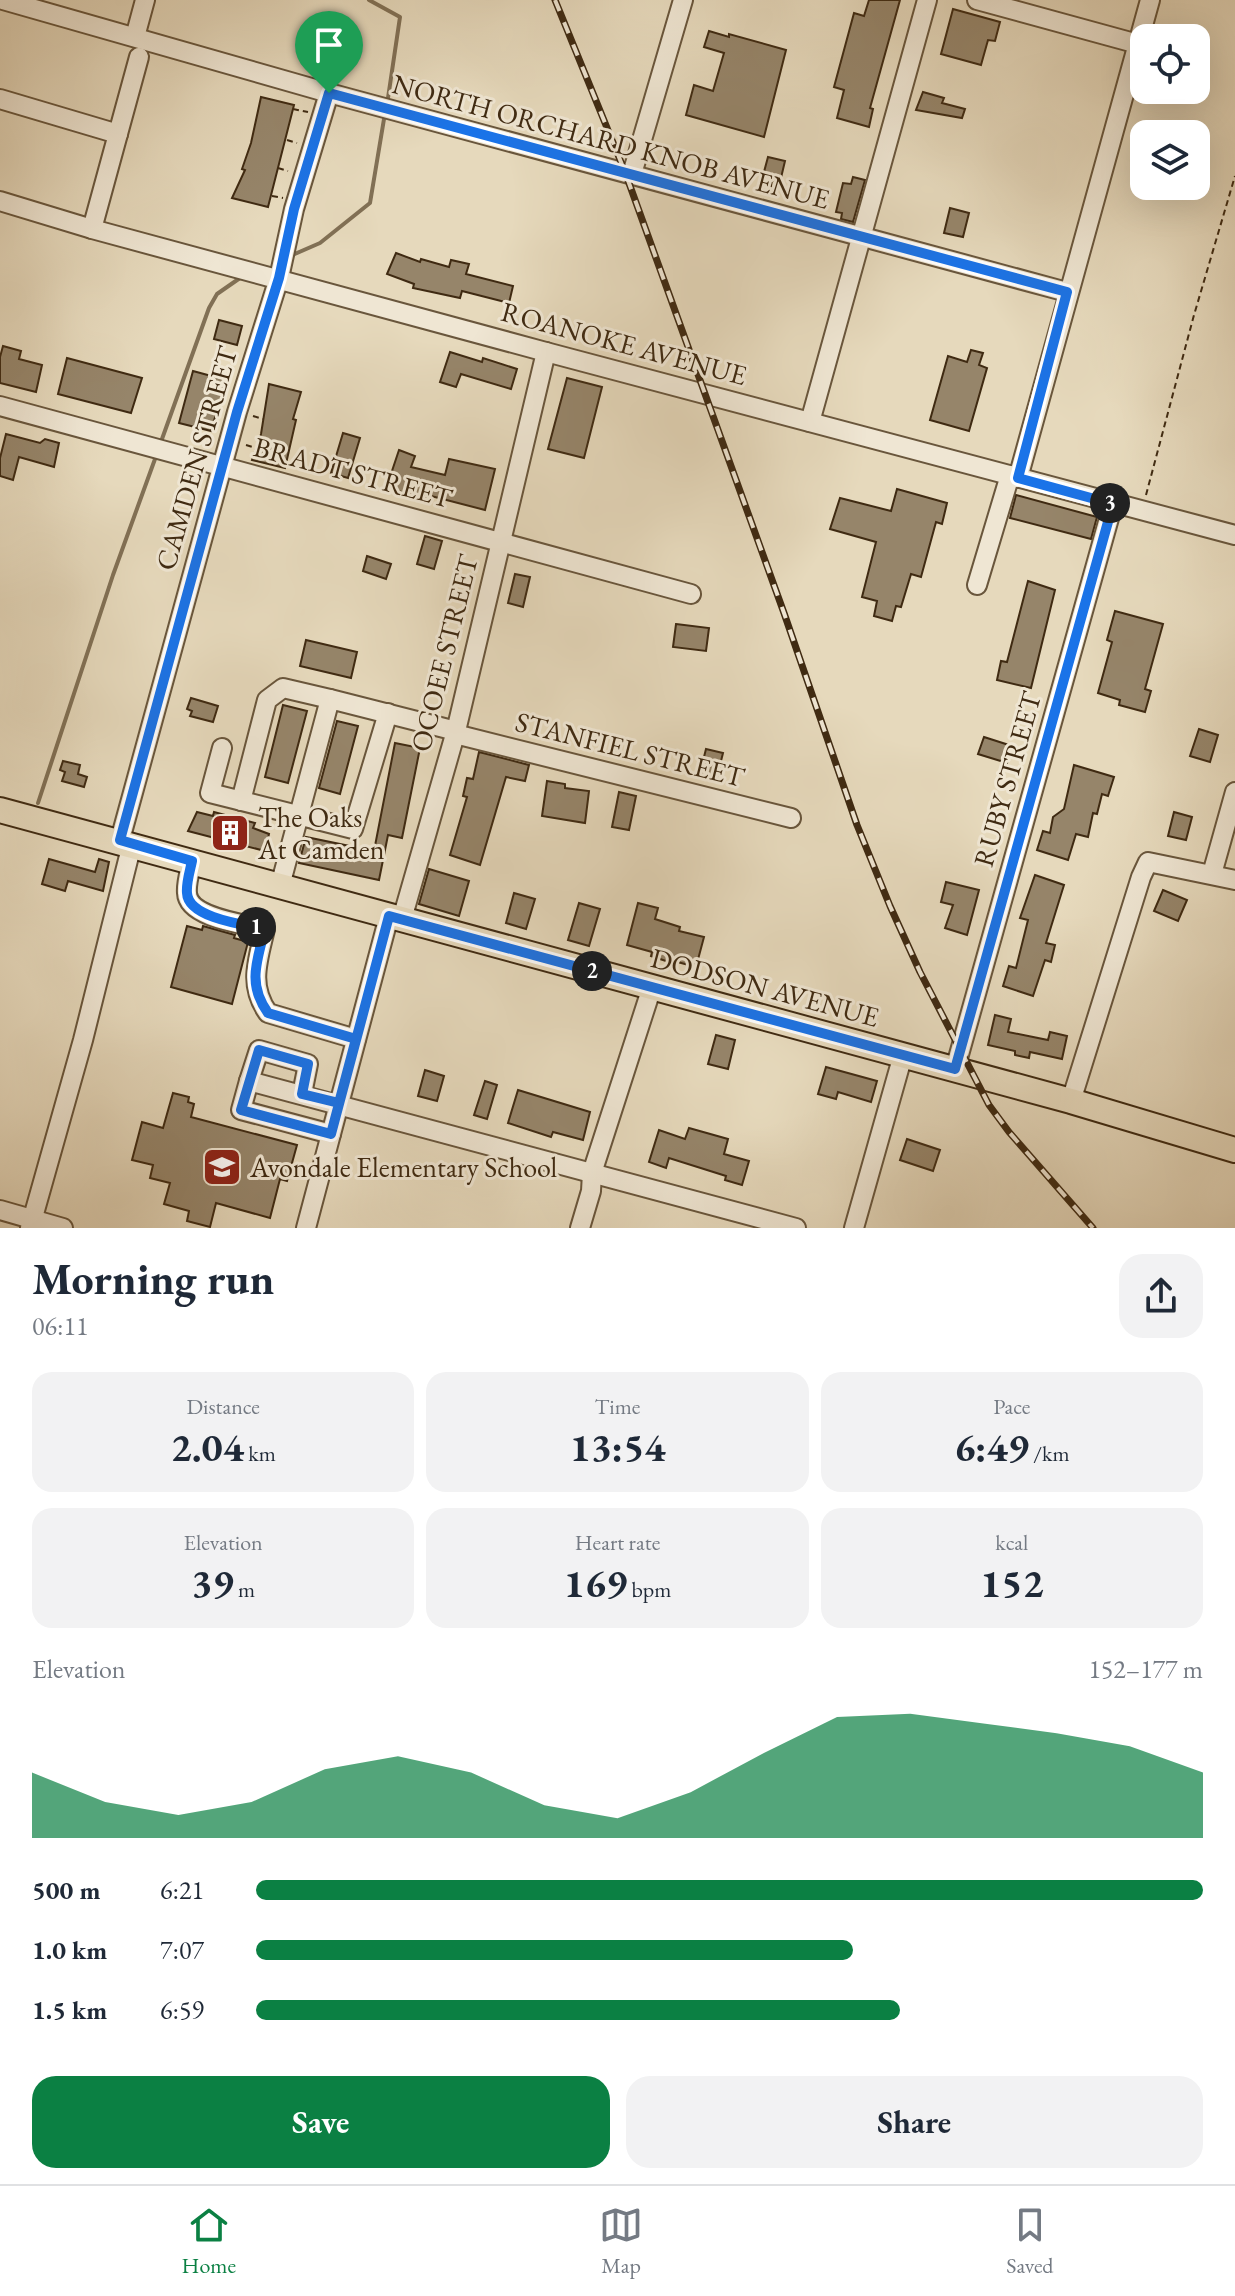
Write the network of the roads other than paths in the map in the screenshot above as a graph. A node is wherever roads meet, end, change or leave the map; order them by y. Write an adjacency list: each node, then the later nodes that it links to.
1 (145, 0): 8 (street)
2 (683, 0): 15 (street)
3 (927, 0): 18 (street)
4 (977, 0): 9 (street)
5 (1150, 0): 7 (street)
6 (8, 1): 8 (street, NORTH ORCHARD KNOB AVENUE)
7 (1143, 24)
8 (135, 37): 12 (street, NORTH ORCHARD KNOB AVENUE)
9 (1130, 42)
10 (139, 57): 14 (street)
11 (1130, 72): 20 (street)
12 (329, 93): 15 (street, NORTH ORCHARD KNOB AVENUE); 19 (street, CAMDEN STREET)
13 (0, 99): 14 (street)
14 (118, 134): 17 (street)
15 (632, 174): 18 (street, NORTH ORCHARD KNOB AVENUE)
16 (0, 201): 17 (street, ROANOKE AVENUE)
17 (92, 229): 19 (street, ROANOKE AVENUE)
18 (860, 238): 20 (street, NORTH ORCHARD KNOB AVENUE); 23 (street)
19 (279, 278): 21 (street, ROANOKE AVENUE); 24 (street, CAMDEN STREET)
20 (1067, 292): 25 (street)
21 (546, 352): 23 (street, ROANOKE AVENUE); 28 (street, OCOEE STREET)
22 (0, 406): 24 (street, BRADT STREET)
23 (810, 422): 25 (street, ROANOKE AVENUE)
24 (222, 467): 28 (street, BRADT STREET); 40 (street, CAMDEN STREET)
25 (1014, 476): 26 (street, ROANOKE AVENUE); 29 (street)
26 (1113, 504): 27 (street, ROANOKE AVENUE); 49 (street, RUBY STREET)
27 (1235, 535)
28 (500, 540): 30 (street, BRADT STREET); 33 (street, OCOEE STREET)
29 (977, 585)
30 (691, 594)
31 (330, 699): 32 (street, STANFIEL STREET); 36 (street, STANFIEL STREET); 38 (street)
32 (388, 713): 33 (street, STANFIEL STREET); 38 (street)
33 (455, 733): 39 (street, STANFIEL STREET); 45 (street, OCOEE STREET)
34 (222, 748): 36 (street)
35 (1235, 792): 42 (street)
36 (241, 801): 38 (street)
37 (0, 810): 40 (main road, DODSON AVENUE)
38 (299, 816): 44 (street)
39 (791, 818)
40 (126, 842): 41 (main road, DODSON AVENUE); 58 (street, CAMDEN STREET)
41 (192, 861): 44 (main road, DODSON AVENUE); 47 (street)
42 (1212, 874): 43 (street); 52 (street)
43 (1235, 880)
44 (280, 886): 45 (main road, DODSON AVENUE)
45 (395, 918): 46 (main road, DODSON AVENUE); 47 (street, OCOEE STREET)
46 (652, 987): 48 (main road, DODSON AVENUE); 56 (street)
47 (348, 1036): 53 (street, OCOEE STREET)
48 (903, 1055): 49 (main road, DODSON AVENUE); 63 (street)
49 (955, 1069): 52 (main road, DODSON AVENUE)
50 (249, 1081): 51 (street); 51 (street); 54 (street)
51 (302, 1094): 53 (street)
52 (1071, 1101): 55 (main road, DODSON AVENUE)
53 (339, 1103): 54 (street, OCOEE STREET); 56 (street)
54 (331, 1134): 60 (street, OCOEE STREET)
55 (1235, 1150)
56 (592, 1173): 61 (street); 62 (street)
57 (0, 1210): 58 (street)
58 (31, 1223): 59 (street)
59 (63, 1228)
60 (306, 1228)
61 (580, 1228)
62 (796, 1228)
63 (854, 1228)

